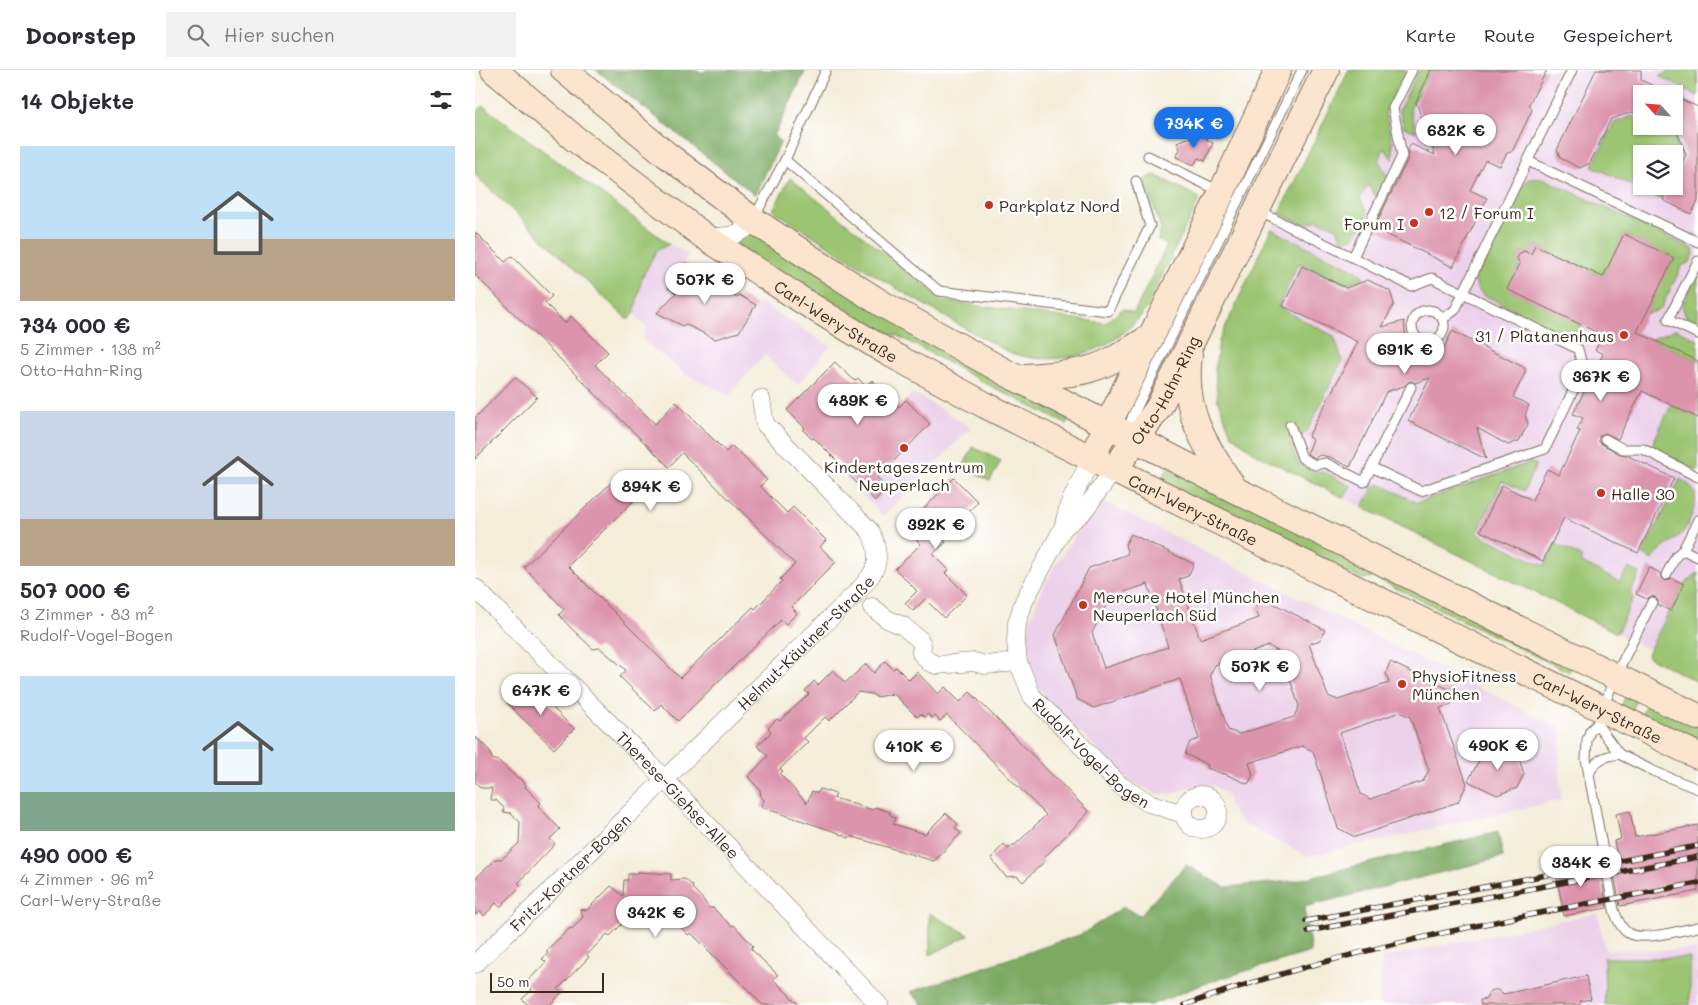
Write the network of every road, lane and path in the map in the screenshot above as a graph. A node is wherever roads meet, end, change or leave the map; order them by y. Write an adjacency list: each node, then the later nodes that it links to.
1 (494, 70): 16 (main road, Carl-Wery-Straße)
2 (564, 70): 15 (main road)
3 (826, 70): 10 (lane)
4 (1279, 70): 13 (main road, Otto-Hahn-Ring)
5 (1302, 70): 29 (lane, Otto-Hahn-Ring)
6 (1326, 70): 14 (main road, Otto-Hahn-Ring)
7 (1412, 70): 18 (lane)
8 (1572, 70): 11 (lane)
9 (1148, 156): 13 (lane)
10 (785, 160): 12 (lane); 15 (lane)
11 (1528, 161): 17 (lane); 20 (lane)
12 (1136, 181)
13 (1221, 192): 23 (main road, Otto-Hahn-Ring)
14 (1255, 210): 18 (lane); 24 (main road, Otto-Hahn-Ring)
15 (753, 220): 16 (street); 25 (main road)
16 (704, 236): 31 (main road, Carl-Wery-Straße)
17 (1698, 242)
18 (1353, 257): 20 (lane)
19 (1698, 261): 22 (lane)
20 (1463, 293): 21 (lane); 32 (lane)
21 (1443, 319)
22 (1698, 334)
23 (1149, 338): 25 (main road); 29 (main road, Otto-Hahn-Ring)
24 (1190, 343): 29 (main road, Otto-Hahn-Ring); 35 (main road)
25 (1016, 378): 29 (main road)
26 (1411, 387): 32 (lane)
27 (761, 400): 51 (street, Helmut-Käutner-Straße)
28 (1290, 425): 32 (lane)
29 (1124, 432): 31 (main road, Otto-Hahn-Ring); 33 (main road, Otto-Hahn-Ring); 35 (main road)
30 (1605, 439): 34 (lane)
31 (1091, 459): 33 (main road, Carl-Wery-Straße); 37 (street, Rudolf-Vogel-Bogen)
32 (1371, 467)
33 (1114, 470): 37 (street, Rudolf-Vogel-Bogen); 46 (main road, Carl-Wery-Straße)
34 (1698, 477)
35 (1235, 490): 45 (main road)
36 (1698, 520): 38 (lane)
37 (1063, 528): 44 (street, Rudolf-Vogel-Bogen)
38 (1683, 550): 39 (lane); 40 (lane)
39 (1698, 556)
40 (1666, 575)
41 (475, 588): 51 (street, Therese-Giehse-Allee)
42 (1653, 602): 45 (lane)
43 (872, 607): 44 (street)
44 (1018, 662): 53 (street, Rudolf-Vogel-Bogen)
45 (1615, 677): 46 (lane); 47 (main road)
46 (1599, 716): 48 (lane); 49 (main road, Carl-Wery-Straße); 50 (lane)
47 (1698, 717)
48 (1619, 754): 50 (lane); 52 (lane)
49 (1698, 756)
50 (1589, 775): 54 (lane)
51 (665, 780): 55 (street, Fritz-Kortner-Bogen); 56 (street, Therese-Giehse-Allee)
52 (1698, 789)
53 (1183, 814)
54 (1698, 927)
55 (475, 964)
56 (879, 1005)

